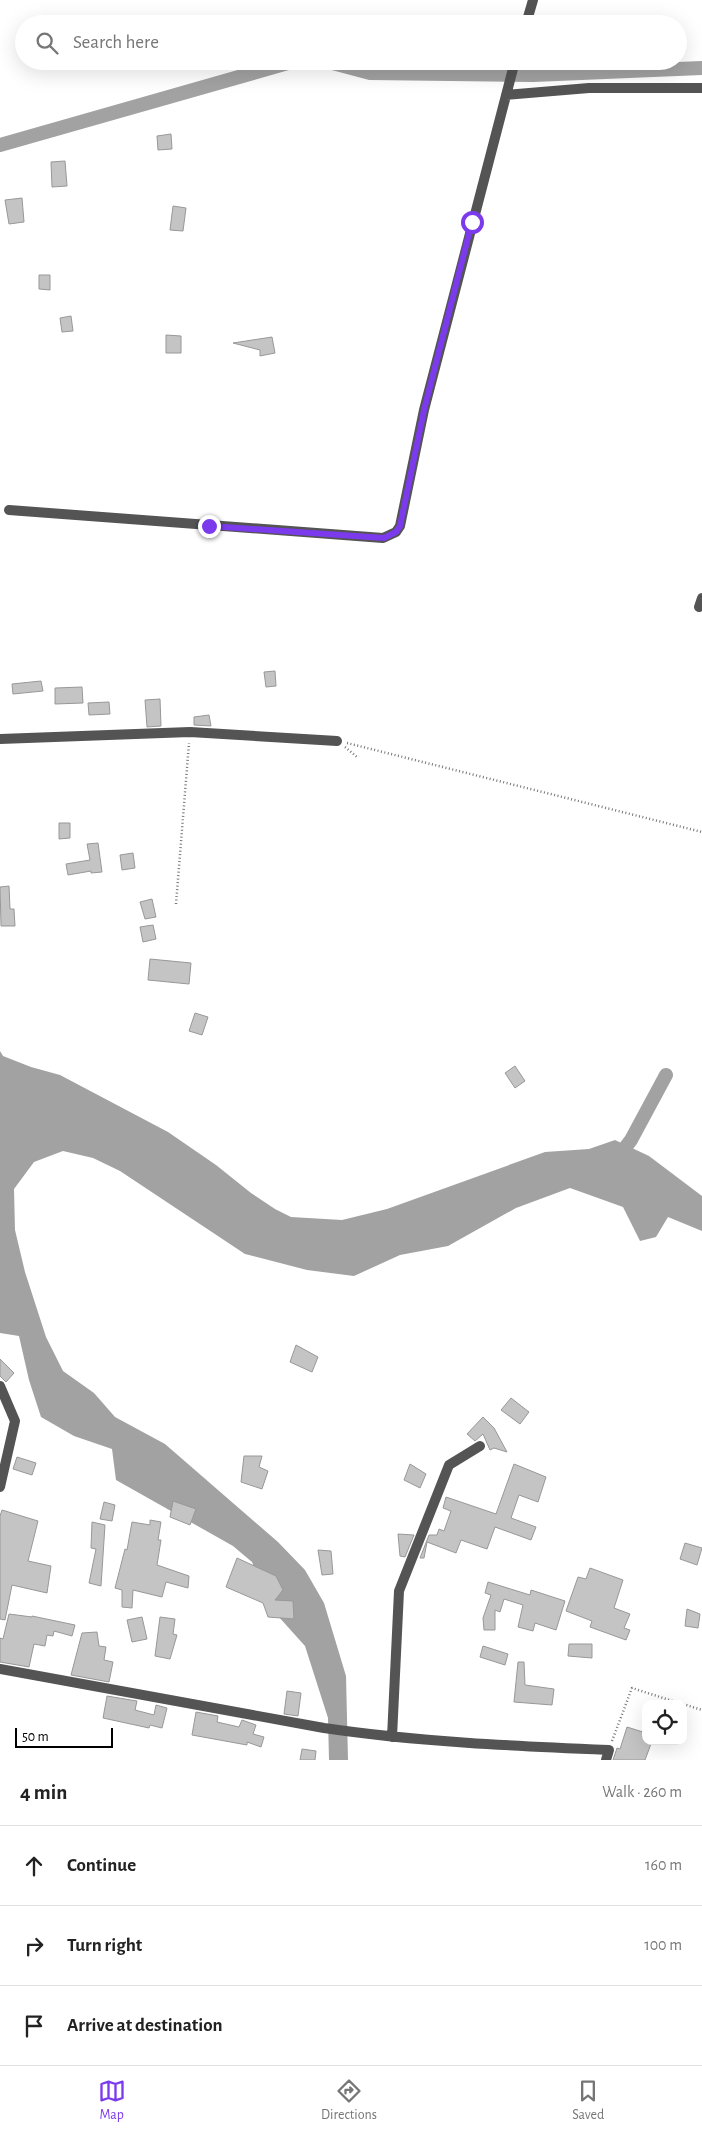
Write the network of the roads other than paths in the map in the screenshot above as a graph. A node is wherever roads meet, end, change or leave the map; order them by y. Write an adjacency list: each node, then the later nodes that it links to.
1 (533, 0): 2 (street)
2 (529, 15)
3 (513, 70): 5 (street)
4 (702, 88): 5 (street)
5 (506, 95): 6 (street)
6 (9, 510)
7 (0, 739): 8 (street)
8 (336, 741)
9 (0, 1386): 11 (street)
10 (480, 1446): 13 (street)
11 (0, 1487)
12 (0, 1669): 13 (street)
13 (392, 1737): 14 (street)
14 (608, 1755)

